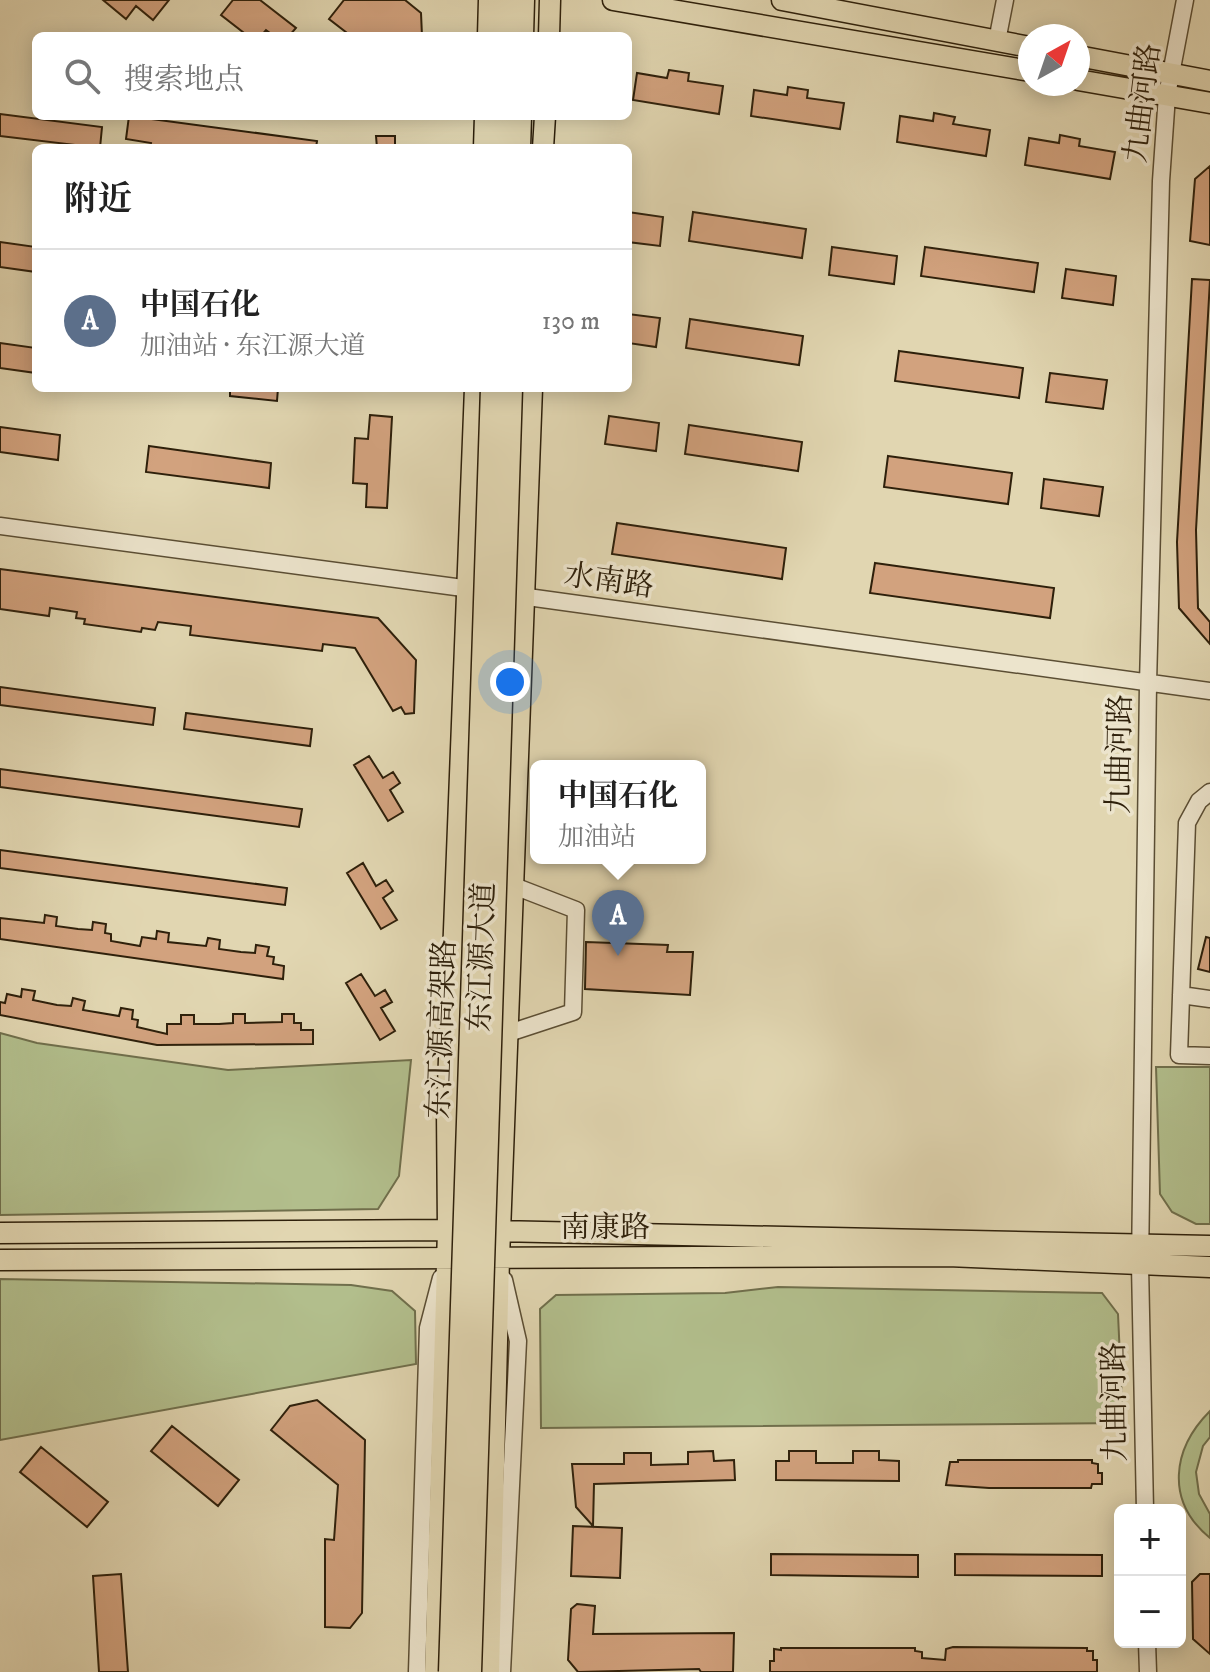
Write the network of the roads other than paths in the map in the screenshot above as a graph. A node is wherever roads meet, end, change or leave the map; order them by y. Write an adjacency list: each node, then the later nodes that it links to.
1 (489, 0): 10 (main road)
2 (505, 0): 11 (highway)
3 (523, 0): 12 (highway)
4 (550, 0): 13 (main road)
5 (613, 0): 17 (main road)
6 (782, 0): 9 (main road)
7 (1005, 0): 14 (street)
8 (1185, 0): 18 (street, 九曲河路)
9 (845, 6): 14 (main road)
10 (488, 32)
11 (504, 32)
12 (522, 32)
13 (549, 32)
14 (997, 41): 15 (main road)
15 (1018, 45)
16 (1090, 58): 18 (main road)
17 (1018, 69)
18 (1171, 74): 19 (main road); 21 (street, 九曲河路)
19 (1210, 81)
20 (1090, 82): 21 (main road)
21 (1167, 95): 22 (main road); 38 (street, 九曲河路)
22 (1210, 103)
23 (485, 120): 27 (main road)
24 (501, 120): 28 (highway)
25 (520, 120): 29 (highway)
26 (545, 120): 30 (main road)
27 (484, 144)
28 (500, 144)
29 (519, 144)
30 (543, 144)
31 (475, 392): 36 (main road, 东江源大道)
32 (492, 392): 59 (highway, 东江源高架路, bridge)
33 (511, 392): 60 (highway, 东江源高架路, bridge)
34 (532, 392): 37 (main road, 东江源大道)
35 (0, 526): 36 (street, 水南路)
36 (469, 588): 37 (street, 水南路); 46 (main road, 东江源大道)
37 (523, 597): 38 (street, 水南路); 41 (main road, 东江源大道)
38 (1148, 684): 39 (street, 水南路); 50 (street, 九曲河路)
39 (1210, 691)
40 (1210, 792): 42 (street)
41 (514, 886): 44 (main road, 东江源大道); 44 (street)
42 (1181, 995): 43 (street); 45 (street)
43 (1210, 999)
44 (509, 1033): 47 (main road, 东江源大道)
45 (1210, 1056)
46 (448, 1230): 47 (main road, 南康路); 48 (main road, 南康路); 51 (main road, 东江源大道)
47 (500, 1231): 50 (main road, 南康路); 52 (main road, 东江源大道)
48 (0, 1233)
49 (1210, 1246): 50 (main road, 南康路)
50 (1140, 1256): 52 (main road, 南康路); 54 (main road, 南康路); 55 (street, 九曲河路)
51 (446, 1257): 52 (main road, 南康路); 53 (main road, 南康路); 57 (street); 58 (main road, 东江源大道)
52 (499, 1258): 61 (main road, 东江源大道); 62 (street)
53 (0, 1260)
54 (1210, 1267)
55 (1145, 1504)
56 (1147, 1648): 63 (street)
57 (417, 1672)
58 (435, 1672)
59 (450, 1672)
60 (470, 1672)
61 (489, 1672)
62 (502, 1672)
63 (1148, 1672)

